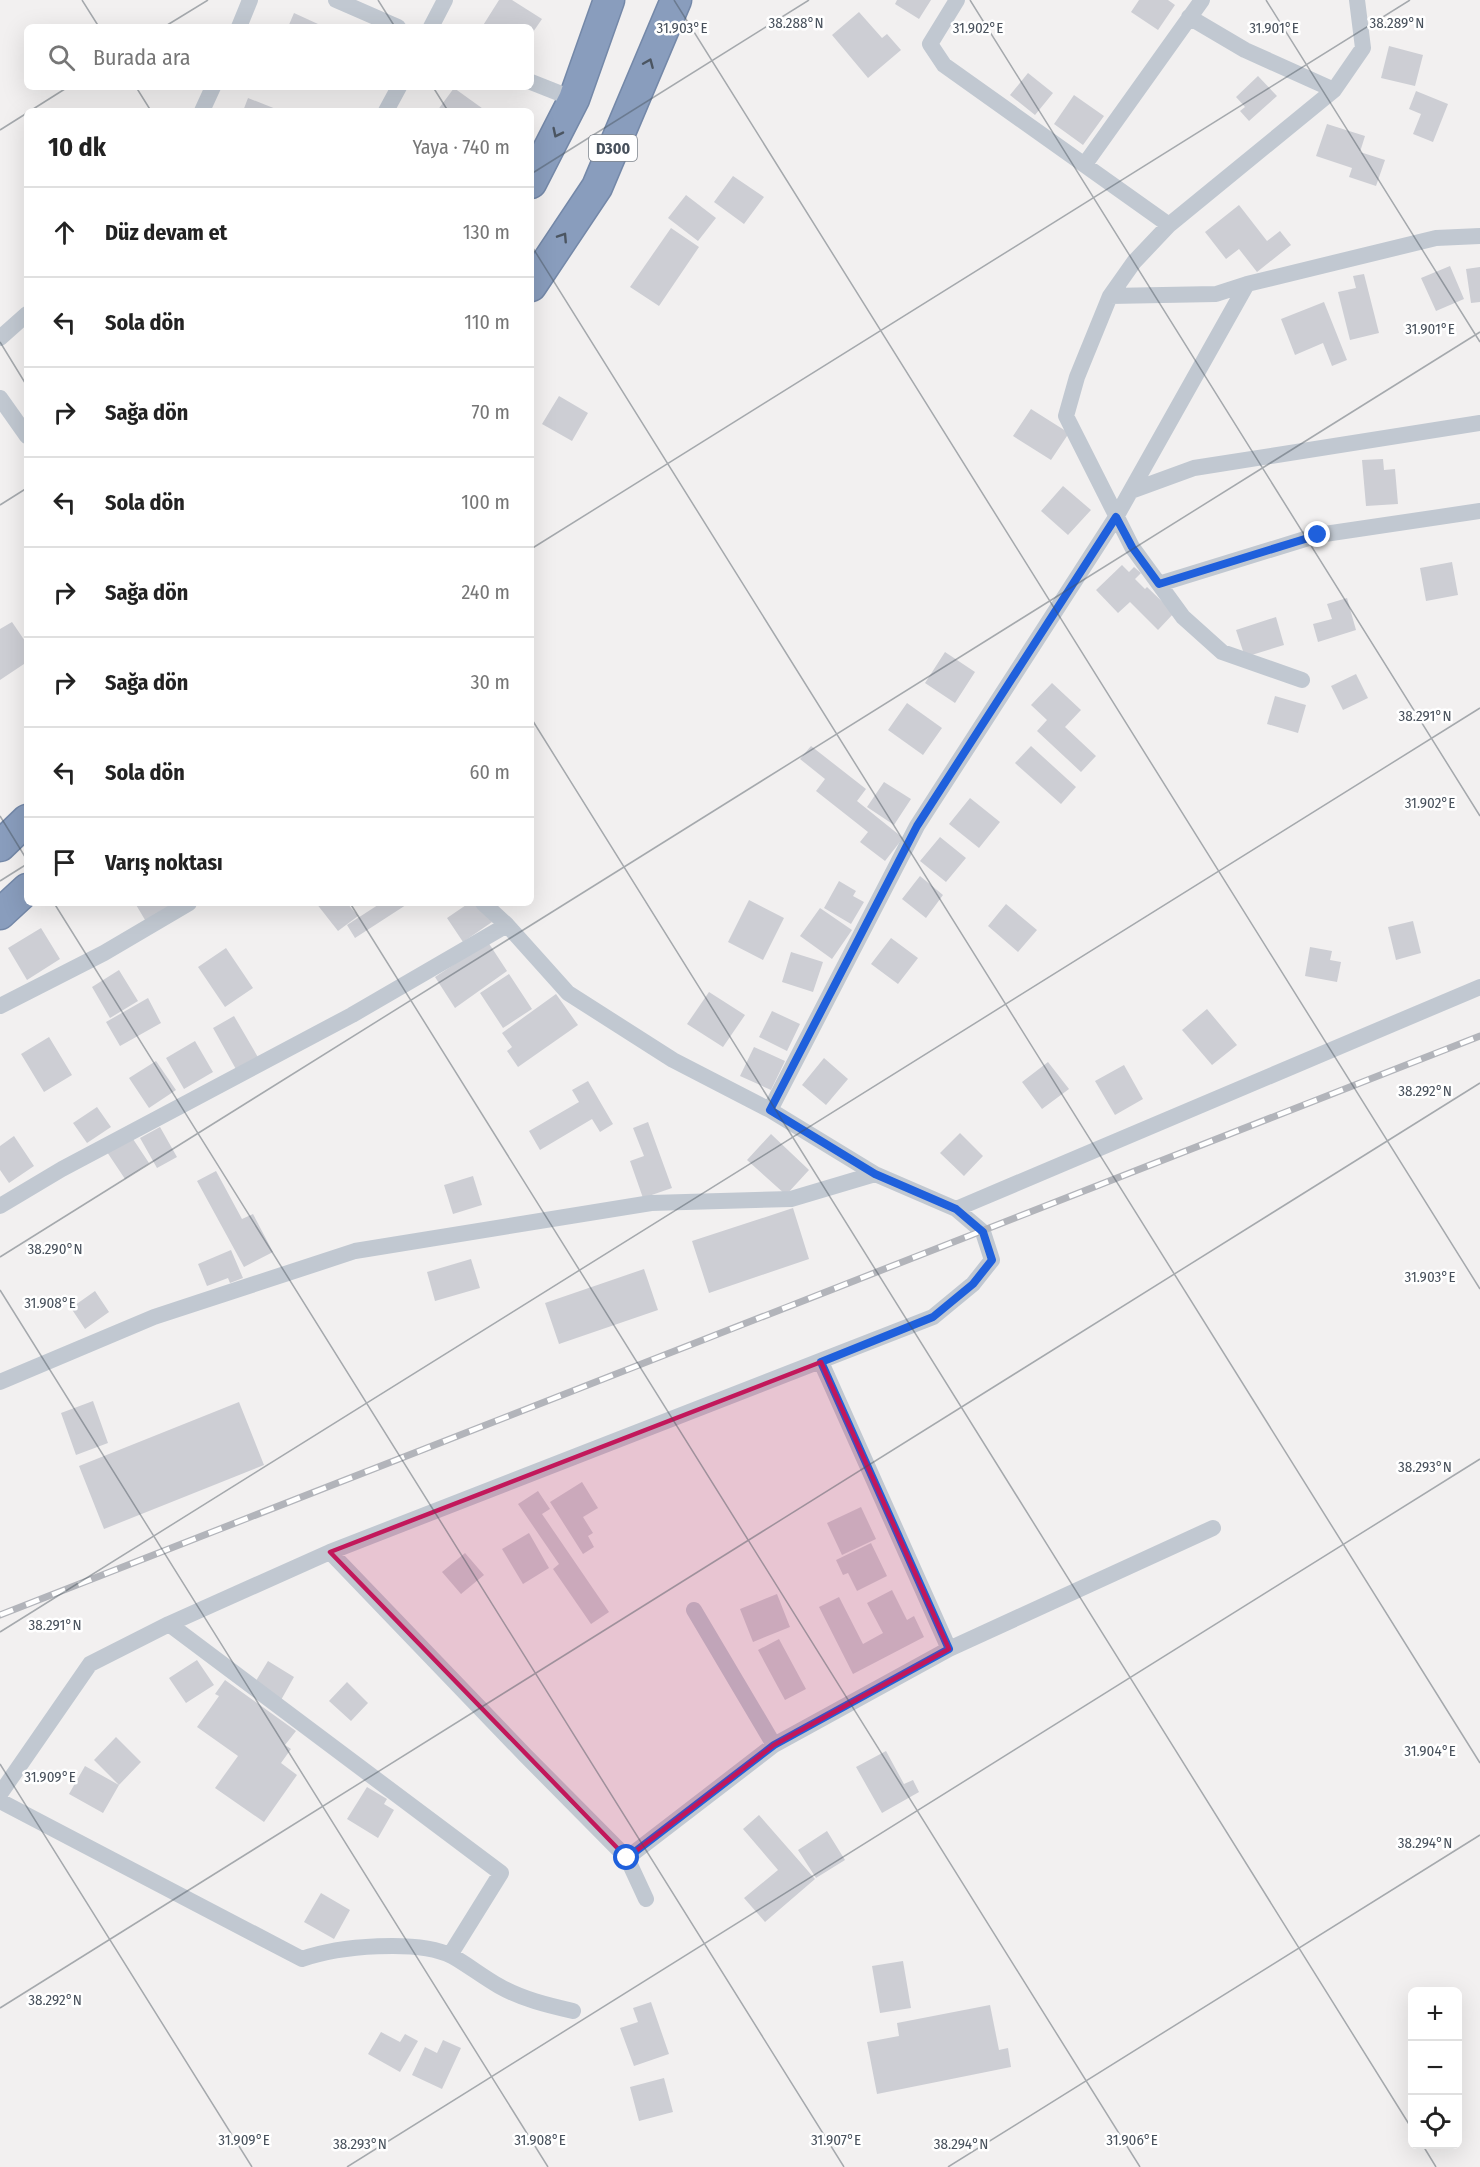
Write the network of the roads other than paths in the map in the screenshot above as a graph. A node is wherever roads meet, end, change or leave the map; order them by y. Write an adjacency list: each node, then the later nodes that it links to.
1 (250, 0): 10 (street)
2 (336, 0): 11 (street)
3 (445, 0): 12 (street)
4 (609, 0): 17 (highway)
5 (676, 0): 24 (highway, D300, one-way to 5)
6 (957, 0): 20 (street)
7 (1203, 0): 9 (street)
8 (1357, 0): 16 (street)
9 (1189, 17): 16 (street); 20 (street)
10 (240, 24)
11 (391, 24)
12 (433, 24)
13 (534, 82): 17 (street)
14 (212, 90): 18 (street)
15 (398, 90): 19 (street)
16 (1334, 90): 22 (street)
17 (574, 99): 21 (highway, one-way to 21)
18 (203, 108)
19 (388, 108)
20 (1085, 164): 22 (street)
21 (534, 177)
22 (1169, 225): 26 (street)
23 (1480, 236): 25 (street)
24 (534, 281)
25 (1247, 284): 26 (street); 32 (street)
26 (1110, 296): 34 (street)
27 (24, 317): 28 (street)
28 (0, 338)
29 (0, 398): 31 (street)
30 (1480, 423): 32 (street)
31 (24, 432)
32 (1131, 491): 34 (street)
33 (1480, 511): 35 (street)
34 (1116, 517): 35 (street); 46 (street)
35 (1159, 584): 36 (street)
36 (1302, 680)
37 (24, 823): 38 (highway)
38 (0, 846)
39 (24, 892): 42 (highway)
40 (184, 906): 45 (street)
41 (486, 906): 43 (street)
42 (0, 914)
43 (507, 926): 46 (street); 48 (street)
44 (1480, 987): 49 (street)
45 (0, 1006)
46 (770, 1110): 47 (street)
47 (875, 1174): 49 (street); 51 (street)
48 (0, 1206)
49 (956, 1209): 50 (street)
50 (821, 1362): 53 (street); 56 (street)
51 (0, 1382)
52 (1213, 1528): 56 (street)
53 (330, 1552): 55 (street); 60 (street)
54 (694, 1610): 57 (street)
55 (169, 1624): 58 (street); 62 (street)
56 (949, 1649): 57 (street)
57 (774, 1745): 60 (street)
58 (0, 1794)
59 (0, 1801): 62 (street)
60 (627, 1858): 61 (street)
61 (646, 1899)
62 (450, 1955): 63 (street)
63 (573, 2012)

